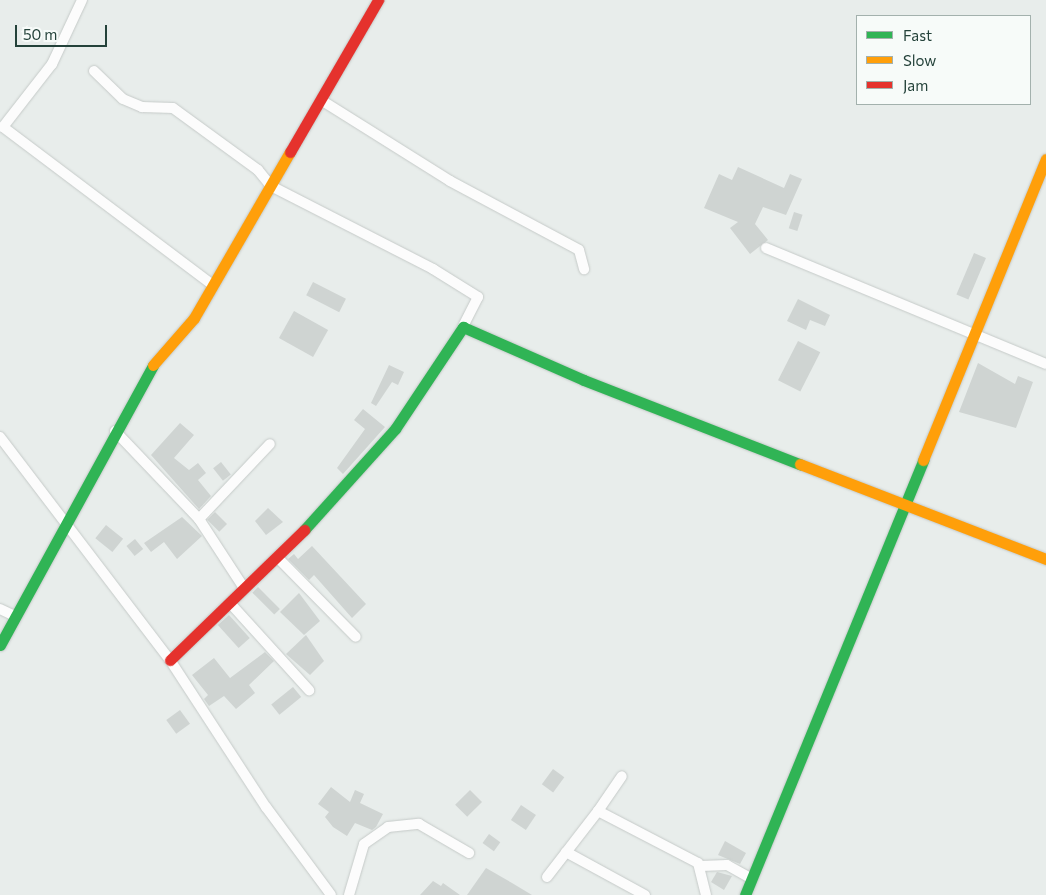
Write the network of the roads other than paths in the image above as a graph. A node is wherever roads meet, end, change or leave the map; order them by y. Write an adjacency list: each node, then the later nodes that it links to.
1 (82, 0): 9 (street)
2 (378, 0): 4 (street)
3 (94, 71): 6 (street)
4 (321, 100): 6 (street); 8 (street)
5 (1046, 160): 11 (street)
6 (271, 186): 9 (street); 10 (street)
7 (766, 248): 11 (street)
8 (584, 269)
9 (213, 285): 13 (street)
10 (463, 328): 16 (street); 19 (street)
11 (974, 336): 12 (street); 16 (street)
12 (1046, 364)
13 (116, 431): 17 (street); 18 (street)
14 (0, 437): 17 (street)
15 (270, 444): 18 (street)
16 (906, 506): 20 (street); 35 (street)
17 (65, 519): 24 (street); 27 (street)
18 (200, 519): 21 (street)
19 (277, 557): 21 (street); 25 (street)
20 (1046, 559)
21 (244, 588): 22 (street)
22 (230, 603): 27 (street); 28 (street)
23 (0, 609): 24 (street)
24 (13, 614): 26 (street)
25 (356, 637)
26 (0, 644)
27 (170, 660): 36 (street)
28 (310, 690)
29 (622, 776): 30 (street)
30 (598, 811): 31 (street); 33 (street)
31 (566, 852): 34 (street); 38 (street)
32 (469, 853): 37 (street)
33 (701, 866): 35 (street); 39 (street)
34 (547, 877)
35 (752, 879): 40 (street)
36 (331, 895)
37 (349, 895)
38 (645, 895)
39 (706, 895)
40 (745, 895)

